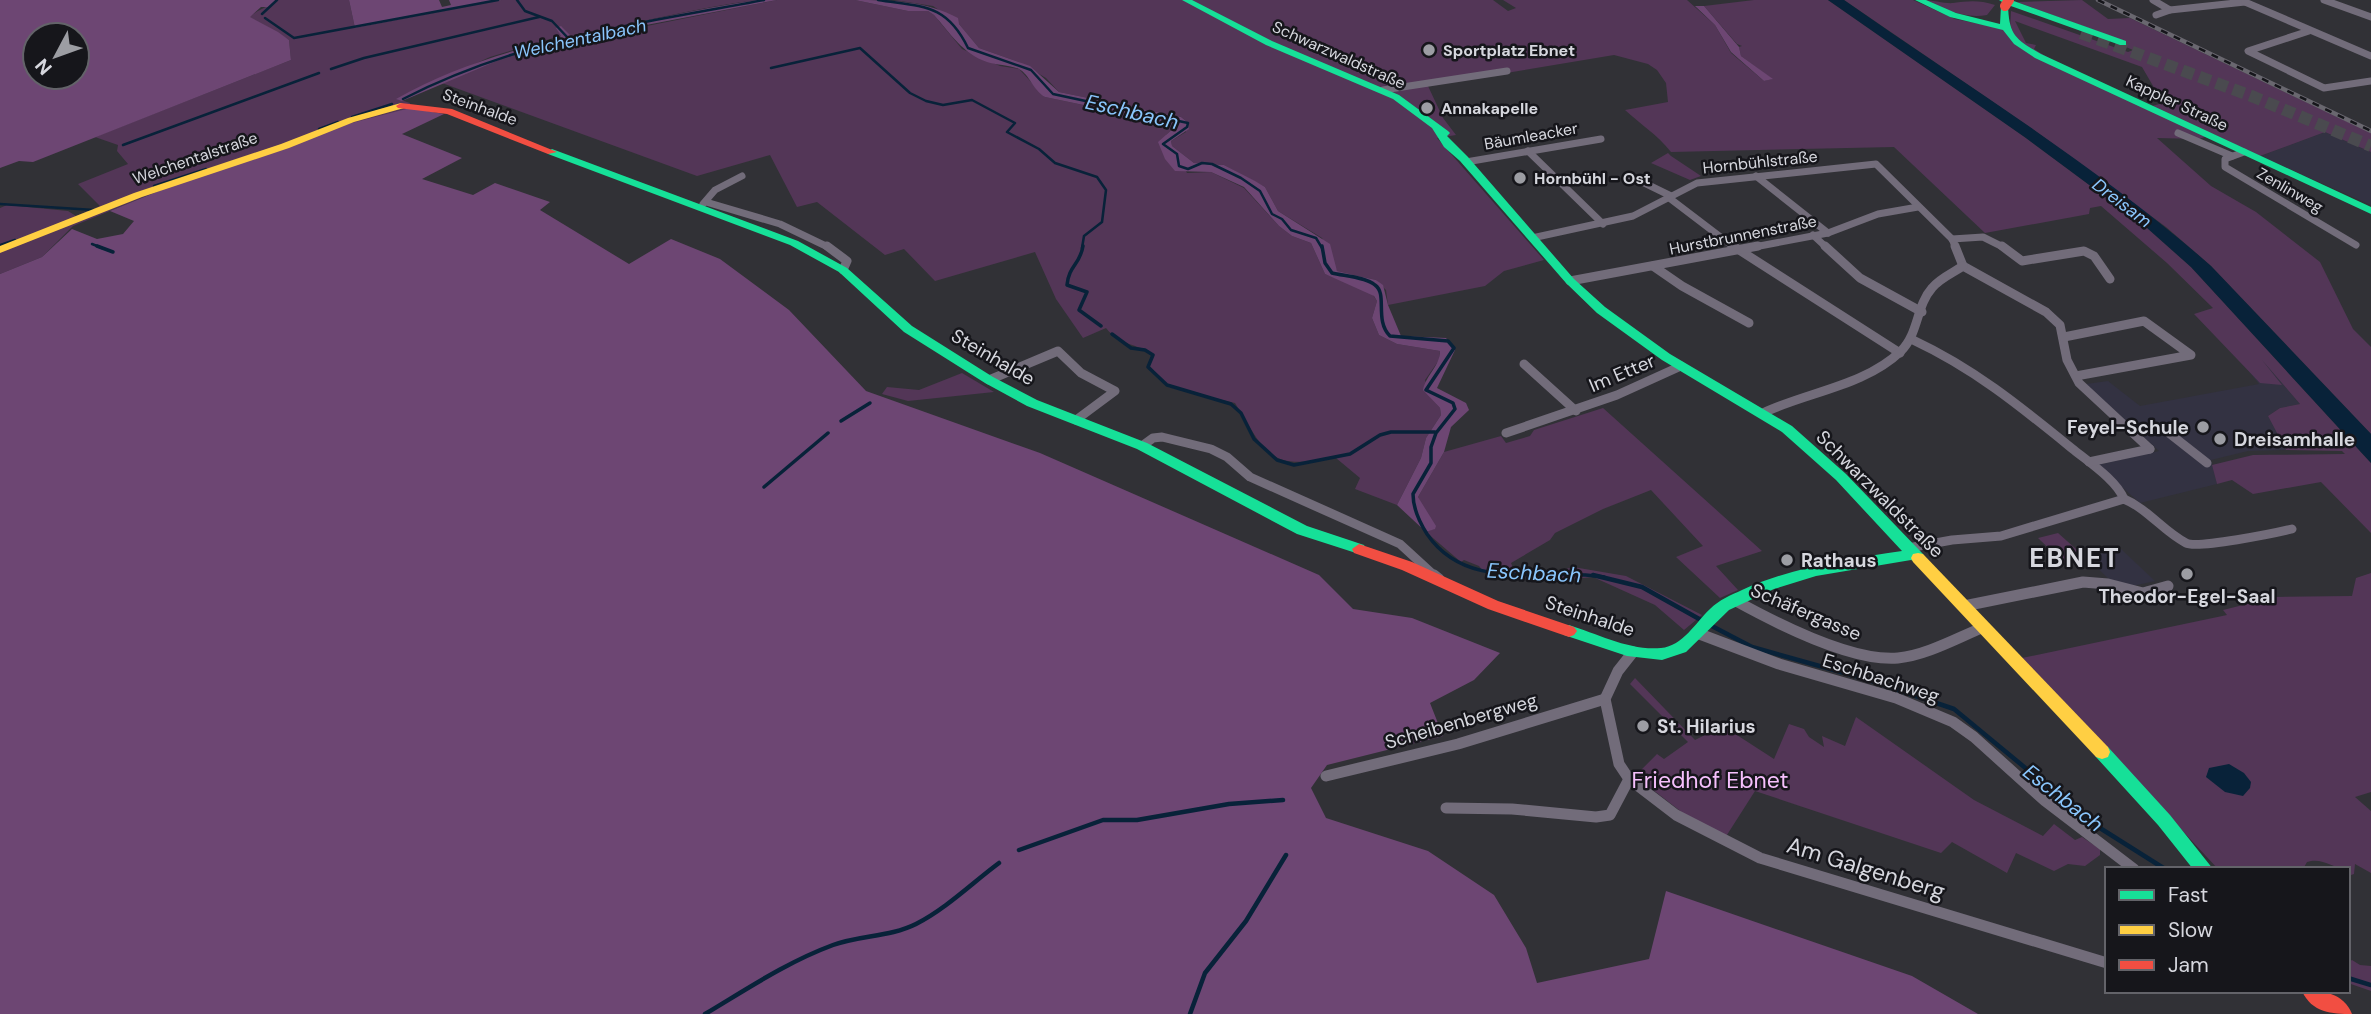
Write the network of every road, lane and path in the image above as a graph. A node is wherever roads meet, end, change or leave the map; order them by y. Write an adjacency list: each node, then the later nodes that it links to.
1 (1186, 0): 18 (main road, Schwarzwaldstraße)
2 (1919, 0): 10 (main road)
3 (1989, 0): 13 (main road)
4 (2153, 0): 7 (street)
5 (2324, 0): 11 (street)
6 (2245, 1): 7 (street); 12 (street)
7 (2170, 10): 9 (street)
8 (2004, 13): 10 (main road); 10 (main road); 14 (main road); 23 (main road, Kappler Straße)
9 (2156, 15)
10 (1958, 17)
11 (2371, 17)
12 (2309, 31): 15 (street); 17 (street)
13 (2081, 33)
14 (2123, 43)
15 (2371, 56)
16 (1507, 71): 18 (street)
17 (2371, 81)
18 (1383, 90): 24 (main road, Schwarzwaldstraße)
19 (404, 105): 29 (main road, Steinhalde); 38 (main road, Welchentalstraße)
20 (2178, 133): 23 (street)
21 (1601, 139): 22 (street, Bäumleacker)
22 (1528, 151): 24 (street, Bäumleacker); 32 (street)
23 (2238, 155): 31 (main road, Kappler Straße); 37 (street, Zenlinweg)
24 (1465, 160): 35 (main road, Schwarzwaldstraße)
25 (742, 176): 29 (street)
26 (1628, 176): 28 (street)
27 (1756, 176): 28 (street, Hornbühlstraße); 30 (street, Hornbühlstraße); 33 (street)
28 (1670, 196): 32 (street, Hornbühlstraße); 39 (street)
29 (702, 205): 52 (main road, Steinhalde)
30 (1918, 207): 33 (street, Hurstbrunnenstraße); 36 (street)
31 (2371, 211)
32 (1603, 224): 35 (street, Hornbühlstraße)
33 (1828, 233): 34 (street, Hurstbrunnenstraße)
34 (1813, 235): 39 (street, Hurstbrunnenstraße); 44 (street)
35 (1532, 238): 43 (main road, Schwarzwaldstraße)
36 (1952, 239): 40 (street); 42 (street)
37 (2356, 245)
38 (0, 250)
39 (1738, 250): 41 (street, Hurstbrunnenstraße); 48 (street)
40 (1963, 266): 44 (street); 46 (street)
41 (1653, 267): 43 (street, Hurstbrunnenstraße); 45 (street)
42 (2110, 279)
43 (1570, 281): 50 (main road, Schwarzwaldstraße)
44 (1922, 312): 47 (street)
45 (1749, 323)
46 (2064, 337): 51 (street); 51 (street)
47 (1913, 340): 48 (street); 59 (street)
48 (1900, 353): 54 (street)
49 (1524, 364): 53 (street, Im Etter)
50 (1681, 366): 53 (street, Im Etter); 54 (main road, Schwarzwaldstraße)
51 (2076, 376): 59 (street)
52 (989, 380): 55 (main road, Steinhalde); 55 (street)
53 (1576, 411): 57 (street, Im Etter)
54 (1763, 413): 63 (main road, Schwarzwaldstraße)
55 (1076, 420): 58 (main road, Steinhalde)
56 (2165, 430): 60 (street)
57 (1506, 433)
58 (1142, 446): 64 (main road, Steinhalde); 64 (street, Steinhalde)
59 (2089, 461): 61 (street)
60 (2207, 463)
61 (2124, 499): 62 (street); 63 (street)
62 (2291, 529)
63 (1910, 551): 66 (main road, Steinhalde); 67 (main road, Schwarzwaldstraße)
64 (1445, 584): 70 (main road, Steinhalde)
65 (2168, 586): 67 (street)
66 (1736, 601): 68 (street, Schäfergasse); 69 (main road, Steinhalde)
67 (1964, 606): 68 (main road, Schwarzwaldstraße)
68 (1984, 627): 76 (main road, Schwarzwaldstraße)
69 (1699, 631): 70 (main road, Steinhalde); 75 (street, Eschbachweg)
70 (1633, 652): 71 (street)
71 (1605, 699): 72 (street, Scheibenbergweg); 73 (street)
72 (1326, 776)
73 (1629, 779): 74 (street); 77 (street, Am Galgenberg)
74 (1446, 808)
75 (2131, 867)
76 (2202, 867)
77 (2105, 962)
78 (2315, 993): 79 (main road)
79 (2342, 1014)

